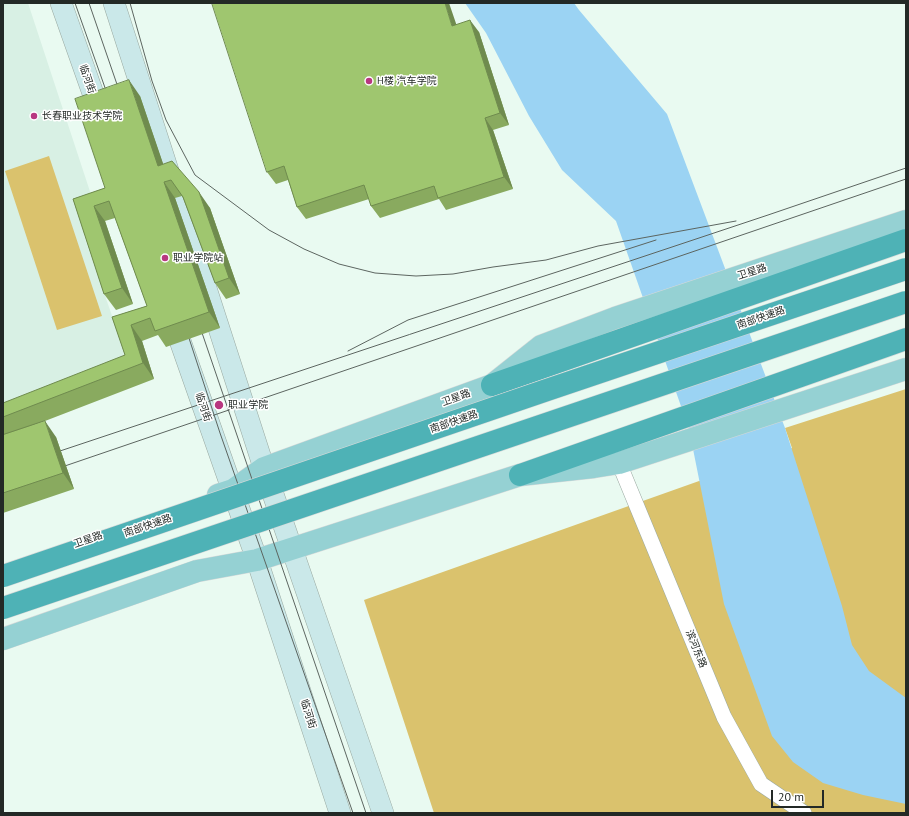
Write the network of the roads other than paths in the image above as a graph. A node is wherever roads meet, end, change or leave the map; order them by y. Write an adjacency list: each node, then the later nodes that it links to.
1 (61, 3): 3 (main road, 临河街)
2 (114, 3): 13 (main road)
3 (108, 138)
4 (906, 221): 11 (main road, 卫星路)
5 (906, 240): 11 (highway)
6 (906, 269): 19 (highway, 南部快速路, bridge)
7 (164, 295): 15 (main road, 临河街)
8 (906, 302): 20 (highway, bridge)
9 (906, 339): 14 (highway)
10 (906, 369): 12 (main road)
11 (492, 385): 13 (main road, 卫星路)
12 (619, 463): 14 (main road); 24 (street, 滨河东路)
13 (264, 468): 15 (main road, 卫星路); 16 (main road)
14 (520, 475): 16 (main road)
15 (233, 490): 17 (main road, 临河街); 18 (main road, 卫星路)
16 (292, 549): 17 (main road); 23 (main road)
17 (257, 560): 21 (main road); 22 (main road, 临河街)
18 (3, 570)
19 (3, 576)
20 (3, 608)
21 (3, 639)
22 (340, 813)
23 (383, 813)
24 (804, 813)

